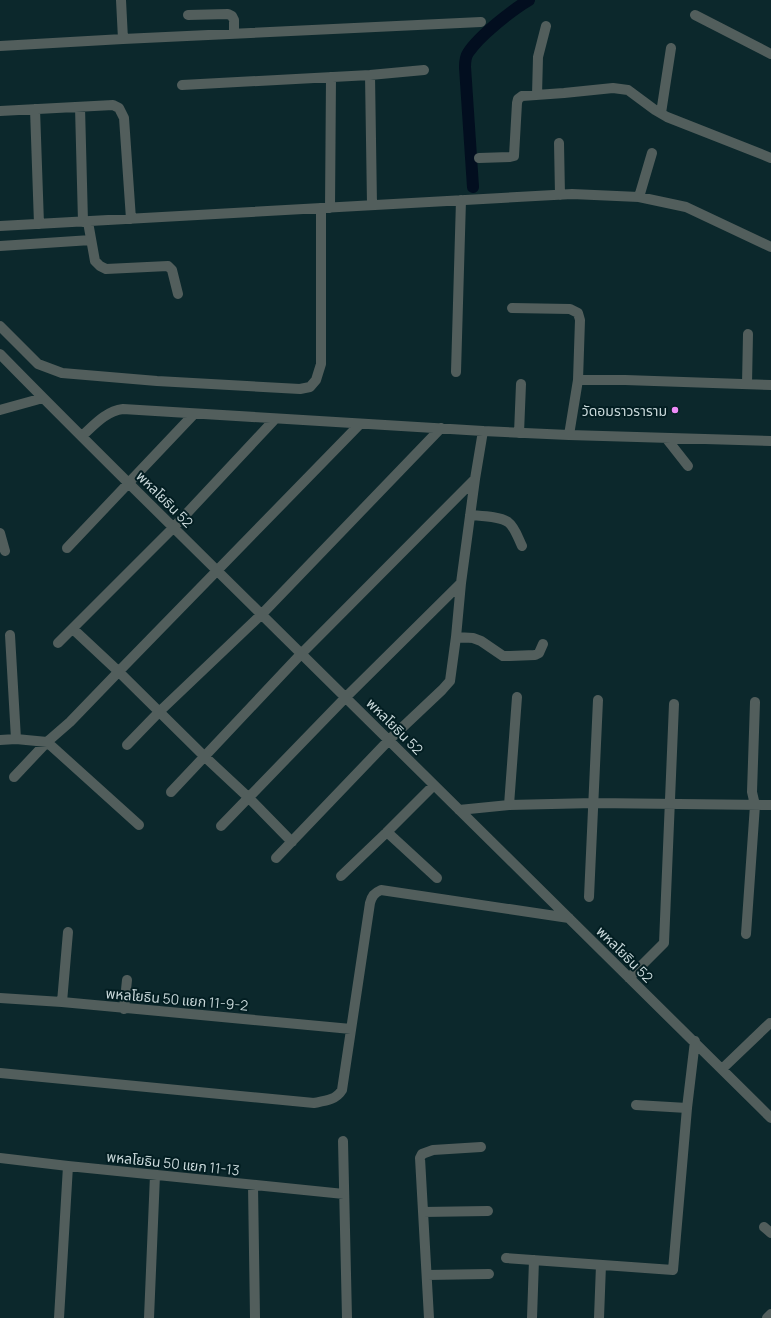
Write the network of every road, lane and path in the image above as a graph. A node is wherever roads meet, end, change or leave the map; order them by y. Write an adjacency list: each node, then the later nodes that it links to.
1 (121, 0): 7 (street)
2 (188, 15): 6 (street)
3 (695, 15): 10 (street)
4 (481, 22): 6 (street)
5 (546, 26): 15 (street)
6 (234, 33): 7 (street)
7 (123, 38): 8 (street)
8 (0, 46)
9 (671, 48): 19 (street)
10 (771, 54)
11 (424, 70): 12 (street)
12 (370, 75): 13 (street); 27 (street)
13 (331, 77): 14 (street); 28 (street)
14 (182, 86)
15 (536, 95): 19 (street); 22 (street)
16 (80, 107): 17 (street); 29 (street); 30 (street)
17 (35, 109): 18 (street); 31 (street)
18 (0, 111)
19 (661, 114): 23 (street)
20 (559, 143): 24 (street)
21 (652, 153): 25 (street)
22 (479, 158)
23 (771, 158)
24 (560, 195): 25 (street); 26 (street)
25 (640, 197): 35 (street)
26 (461, 200): 27 (street); 41 (street)
27 (372, 205): 28 (street)
28 (325, 208): 29 (street); 38 (street)
29 (131, 219): 30 (street)
30 (85, 222): 31 (street); 33 (street)
31 (39, 224): 32 (street)
32 (0, 226)
33 (91, 240): 34 (street); 36 (street)
34 (0, 246)
35 (771, 247)
36 (178, 294)
37 (512, 308): 42 (street)
38 (0, 326)
39 (748, 334): 44 (street)
40 (0, 354): 46 (street, พหลโยธิน 52)
41 (456, 372)
42 (578, 380): 44 (street); 54 (street)
43 (520, 384): 53 (street)
44 (747, 384): 45 (street)
45 (771, 385)
46 (43, 398): 47 (street); 55 (street, พหลโยธิน 52)
47 (0, 410)
48 (194, 414): 49 (street); 55 (street); 60 (street)
49 (275, 419): 50 (street); 62 (street)
50 (360, 424): 51 (street); 67 (street)
51 (441, 428): 52 (street); 69 (street)
52 (483, 431): 53 (street); 59 (street)
53 (519, 432): 54 (street)
54 (569, 435): 56 (street)
55 (82, 436): 60 (street, พหลโยธิน 52)
56 (666, 438): 57 (street); 58 (street)
57 (771, 441)
58 (688, 466)
59 (475, 478): 61 (street); 75 (street)
60 (129, 483): 62 (street, พหลโยธิน 52); 65 (street)
61 (470, 515): 64 (street); 68 (street)
62 (174, 527): 67 (street, พหลโยธิน 52); 70 (street)
63 (0, 533): 66 (street)
64 (522, 546)
65 (67, 548)
66 (5, 551)
67 (218, 571): 69 (street, พหลโยธิน 52); 76 (street)
68 (461, 583): 72 (street); 77 (street)
69 (262, 614): 75 (street, พหลโยธิน 52); 82 (street)
70 (73, 629): 73 (street); 76 (street)
71 (10, 635): 83 (street)
72 (456, 637): 74 (street); 85 (street)
73 (58, 643)
74 (543, 644)
75 (301, 654): 77 (street, พหลโยธิน 52); 88 (street)
76 (119, 672): 82 (street); 86 (street)
77 (346, 697): 85 (street, พหลโยธิน 52); 92 (street)
78 (517, 697): 95 (street)
79 (598, 700): 93 (street)
80 (755, 702): 96 (street)
81 (674, 704): 94 (street)
82 (158, 712): 87 (street); 88 (street)
83 (16, 739): 84 (street); 86 (street)
84 (0, 740)
85 (390, 740): 90 (street, พหลโยธิน 52); 102 (street)
86 (47, 742): 89 (street); 99 (street)
87 (127, 745)
88 (204, 756): 91 (street); 92 (street)
89 (14, 777)
90 (434, 784): 98 (street, พหลโยธิน 52); 101 (street)
91 (171, 792)
92 (250, 798): 100 (street); 102 (street)
93 (594, 803): 94 (street); 95 (street); 106 (street)
94 (670, 804): 96 (street); 110 (street)
95 (509, 805): 98 (street)
96 (755, 805): 97 (street); 109 (street)
97 (771, 805)
98 (459, 810): 107 (street, พหลโยธิน 52)
99 (139, 825)
100 (221, 826)
101 (387, 832): 104 (street); 105 (street)
102 (292, 842): 103 (street)
103 (276, 858)
104 (341, 876)
105 (437, 878)
106 (589, 897)
107 (569, 918): 110 (street, พหลโยธิน 52); 116 (street)
108 (68, 932): 113 (street)
109 (746, 934)
110 (629, 978): 117 (street, พหลโยธิน 52)
111 (127, 980): 114 (street)
112 (0, 998): 113 (street, พหลโยธิน 50 แยก 11-9-2)
113 (62, 1002): 114 (street, พหลโยธิน 50 แยก 11-9-2)
114 (124, 1009): 116 (street, พหลโยธิน 50 แยก 11-9-2)
115 (770, 1023): 118 (street)
116 (351, 1029): 119 (street)
117 (695, 1041): 118 (street, พหลโยธิน 52); 121 (street)
118 (722, 1069): 122 (street, พหลโยธิน 52)
119 (0, 1073)
120 (636, 1105): 121 (street)
121 (687, 1108): 134 (street)
122 (771, 1118)
123 (343, 1141): 129 (street)
124 (481, 1147): 131 (street)
125 (0, 1158): 126 (street, พหลโยธิน 50 แยก 11-13)
126 (68, 1166): 127 (street, พหลโยธิน 50 แยก 11-13); 138 (street)
127 (154, 1175): 128 (street, พหลโยธิน 50 แยก 11-13); 139 (street)
128 (253, 1185): 129 (street, พหลโยธิน 50 แยก 11-13); 140 (street)
129 (344, 1194): 141 (street)
130 (488, 1210): 131 (street)
131 (423, 1212): 136 (street)
132 (506, 1258): 133 (street)
133 (534, 1260): 134 (street); 143 (street)
134 (601, 1265): 144 (street)
135 (489, 1274): 136 (street)
136 (427, 1275): 142 (street)
137 (771, 1314): 145 (street)
138 (59, 1318)
139 (149, 1318)
140 (255, 1318)
141 (347, 1318)
142 (428, 1318)
143 (532, 1318)
144 (600, 1318)
145 (767, 1318)

